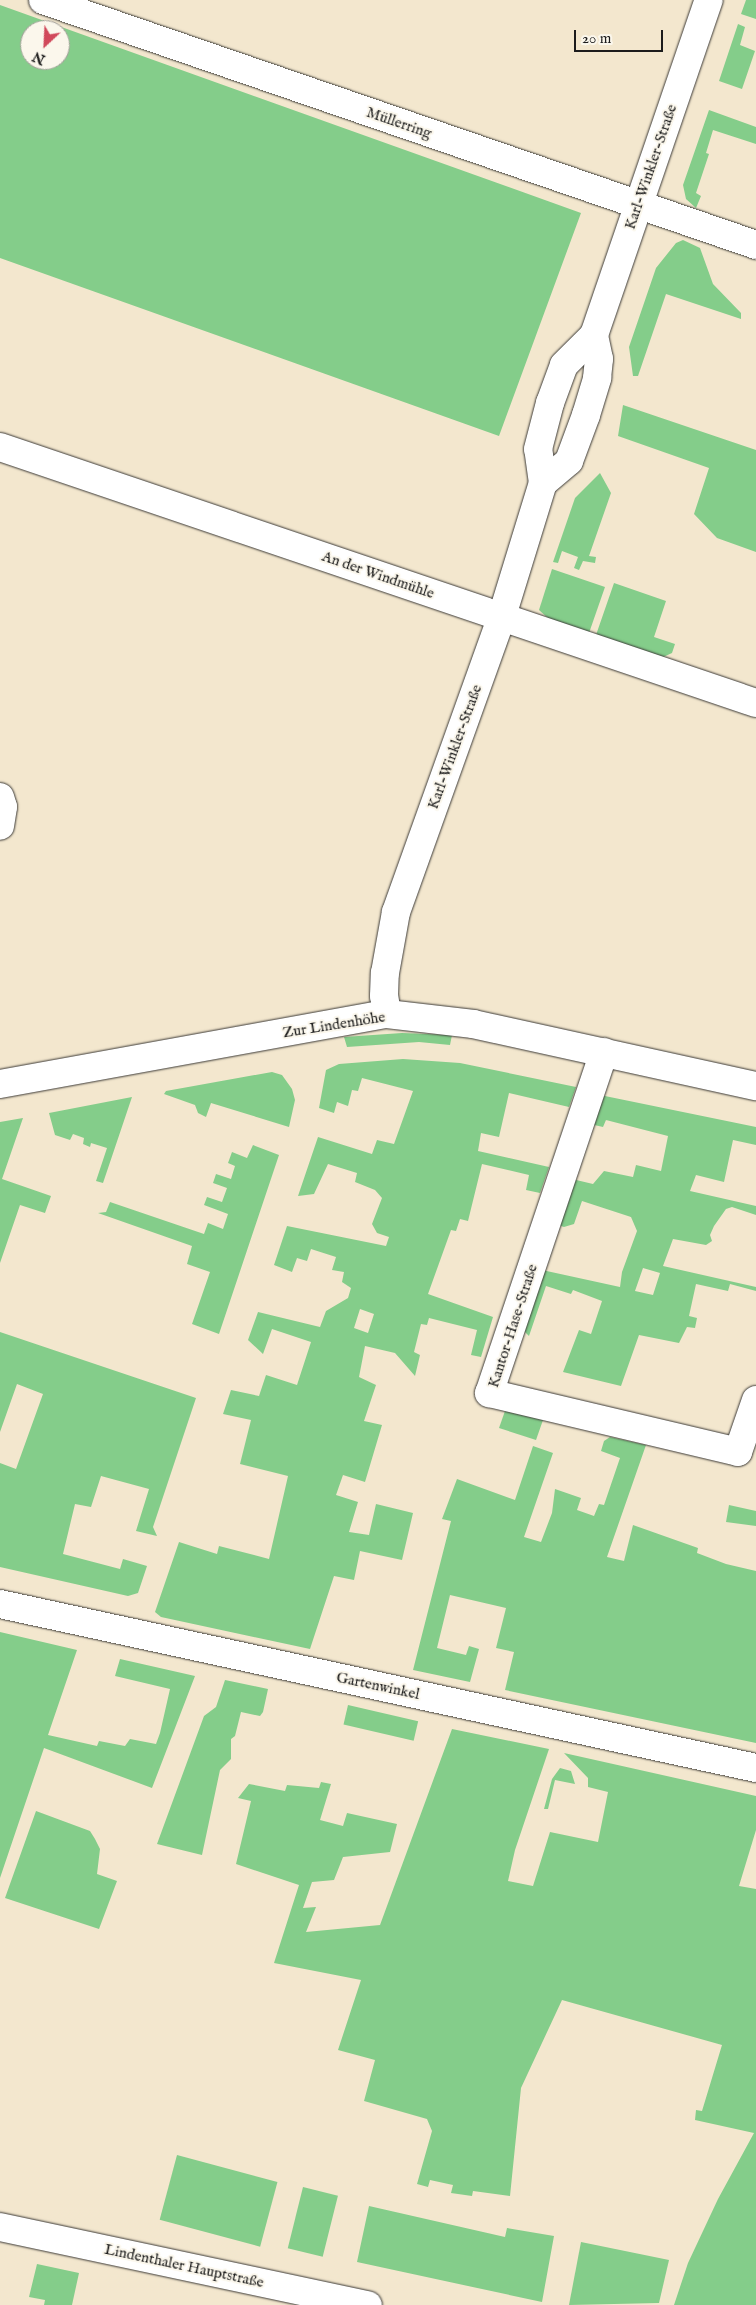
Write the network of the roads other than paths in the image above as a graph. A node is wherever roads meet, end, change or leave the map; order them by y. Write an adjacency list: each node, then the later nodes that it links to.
1 (43, 0): 3 (street, Müllerring)
2 (709, 0): 3 (street, Karl-Winkler-Straße)
3 (639, 206): 4 (street, Müllerring); 5 (street, Karl-Winkler-Straße)
4 (756, 245)
5 (594, 335): 7 (street, Karl-Winkler-Straße); 7 (street)
6 (0, 447): 8 (street, An der Windmühle)
7 (543, 483): 8 (street, Karl-Winkler-Straße)
8 (502, 616): 9 (street, An der Windmühle); 12 (street, Karl-Winkler-Straße)
9 (756, 703)
10 (0, 797): 11 (street)
11 (0, 826)
12 (387, 1014): 13 (street, Zur Lindenhöhe); 14 (street, Zur Lindenhöhe)
13 (604, 1052): 15 (street, Zur Lindenhöhe); 16 (street, Kantor-Hase-Straße)
14 (0, 1084)
15 (756, 1086)
16 (756, 1400)
17 (0, 1604): 18 (street, Gartenwinkel)
18 (756, 1768)
19 (0, 2227): 20 (street, Lindenthaler Hauptstraße)
20 (368, 2305)

